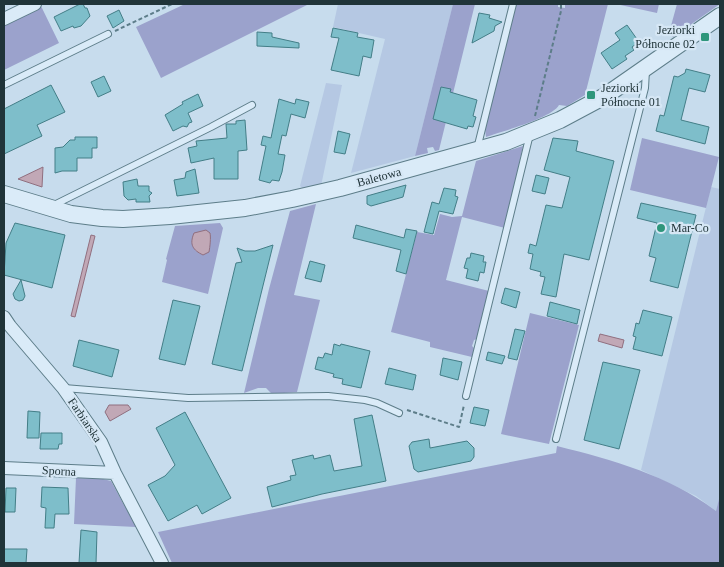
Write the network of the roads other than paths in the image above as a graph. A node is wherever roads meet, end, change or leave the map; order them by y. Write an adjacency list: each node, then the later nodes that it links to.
1 (34, 4): 4 (street)
2 (513, 4): 10 (lane)
3 (720, 16): 6 (street, Baletowa)
4 (4, 19)
5 (108, 34): 7 (lane)
6 (646, 68): 9 (street, Baletowa); 17 (lane)
7 (4, 85)
8 (252, 105): 12 (lane)
9 (531, 132): 10 (street, Baletowa); 15 (lane)
10 (476, 150): 12 (street, Baletowa)
11 (4, 194): 12 (street, Baletowa)
12 (48, 208)
13 (4, 317): 14 (street, Farbiarska)
14 (63, 388): 16 (lane); 19 (street, Farbiarska)
15 (466, 396)
16 (399, 414)
17 (556, 439)
18 (4, 468): 19 (street, Sporna)
19 (115, 473): 20 (street, Farbiarska)
20 (162, 563)

